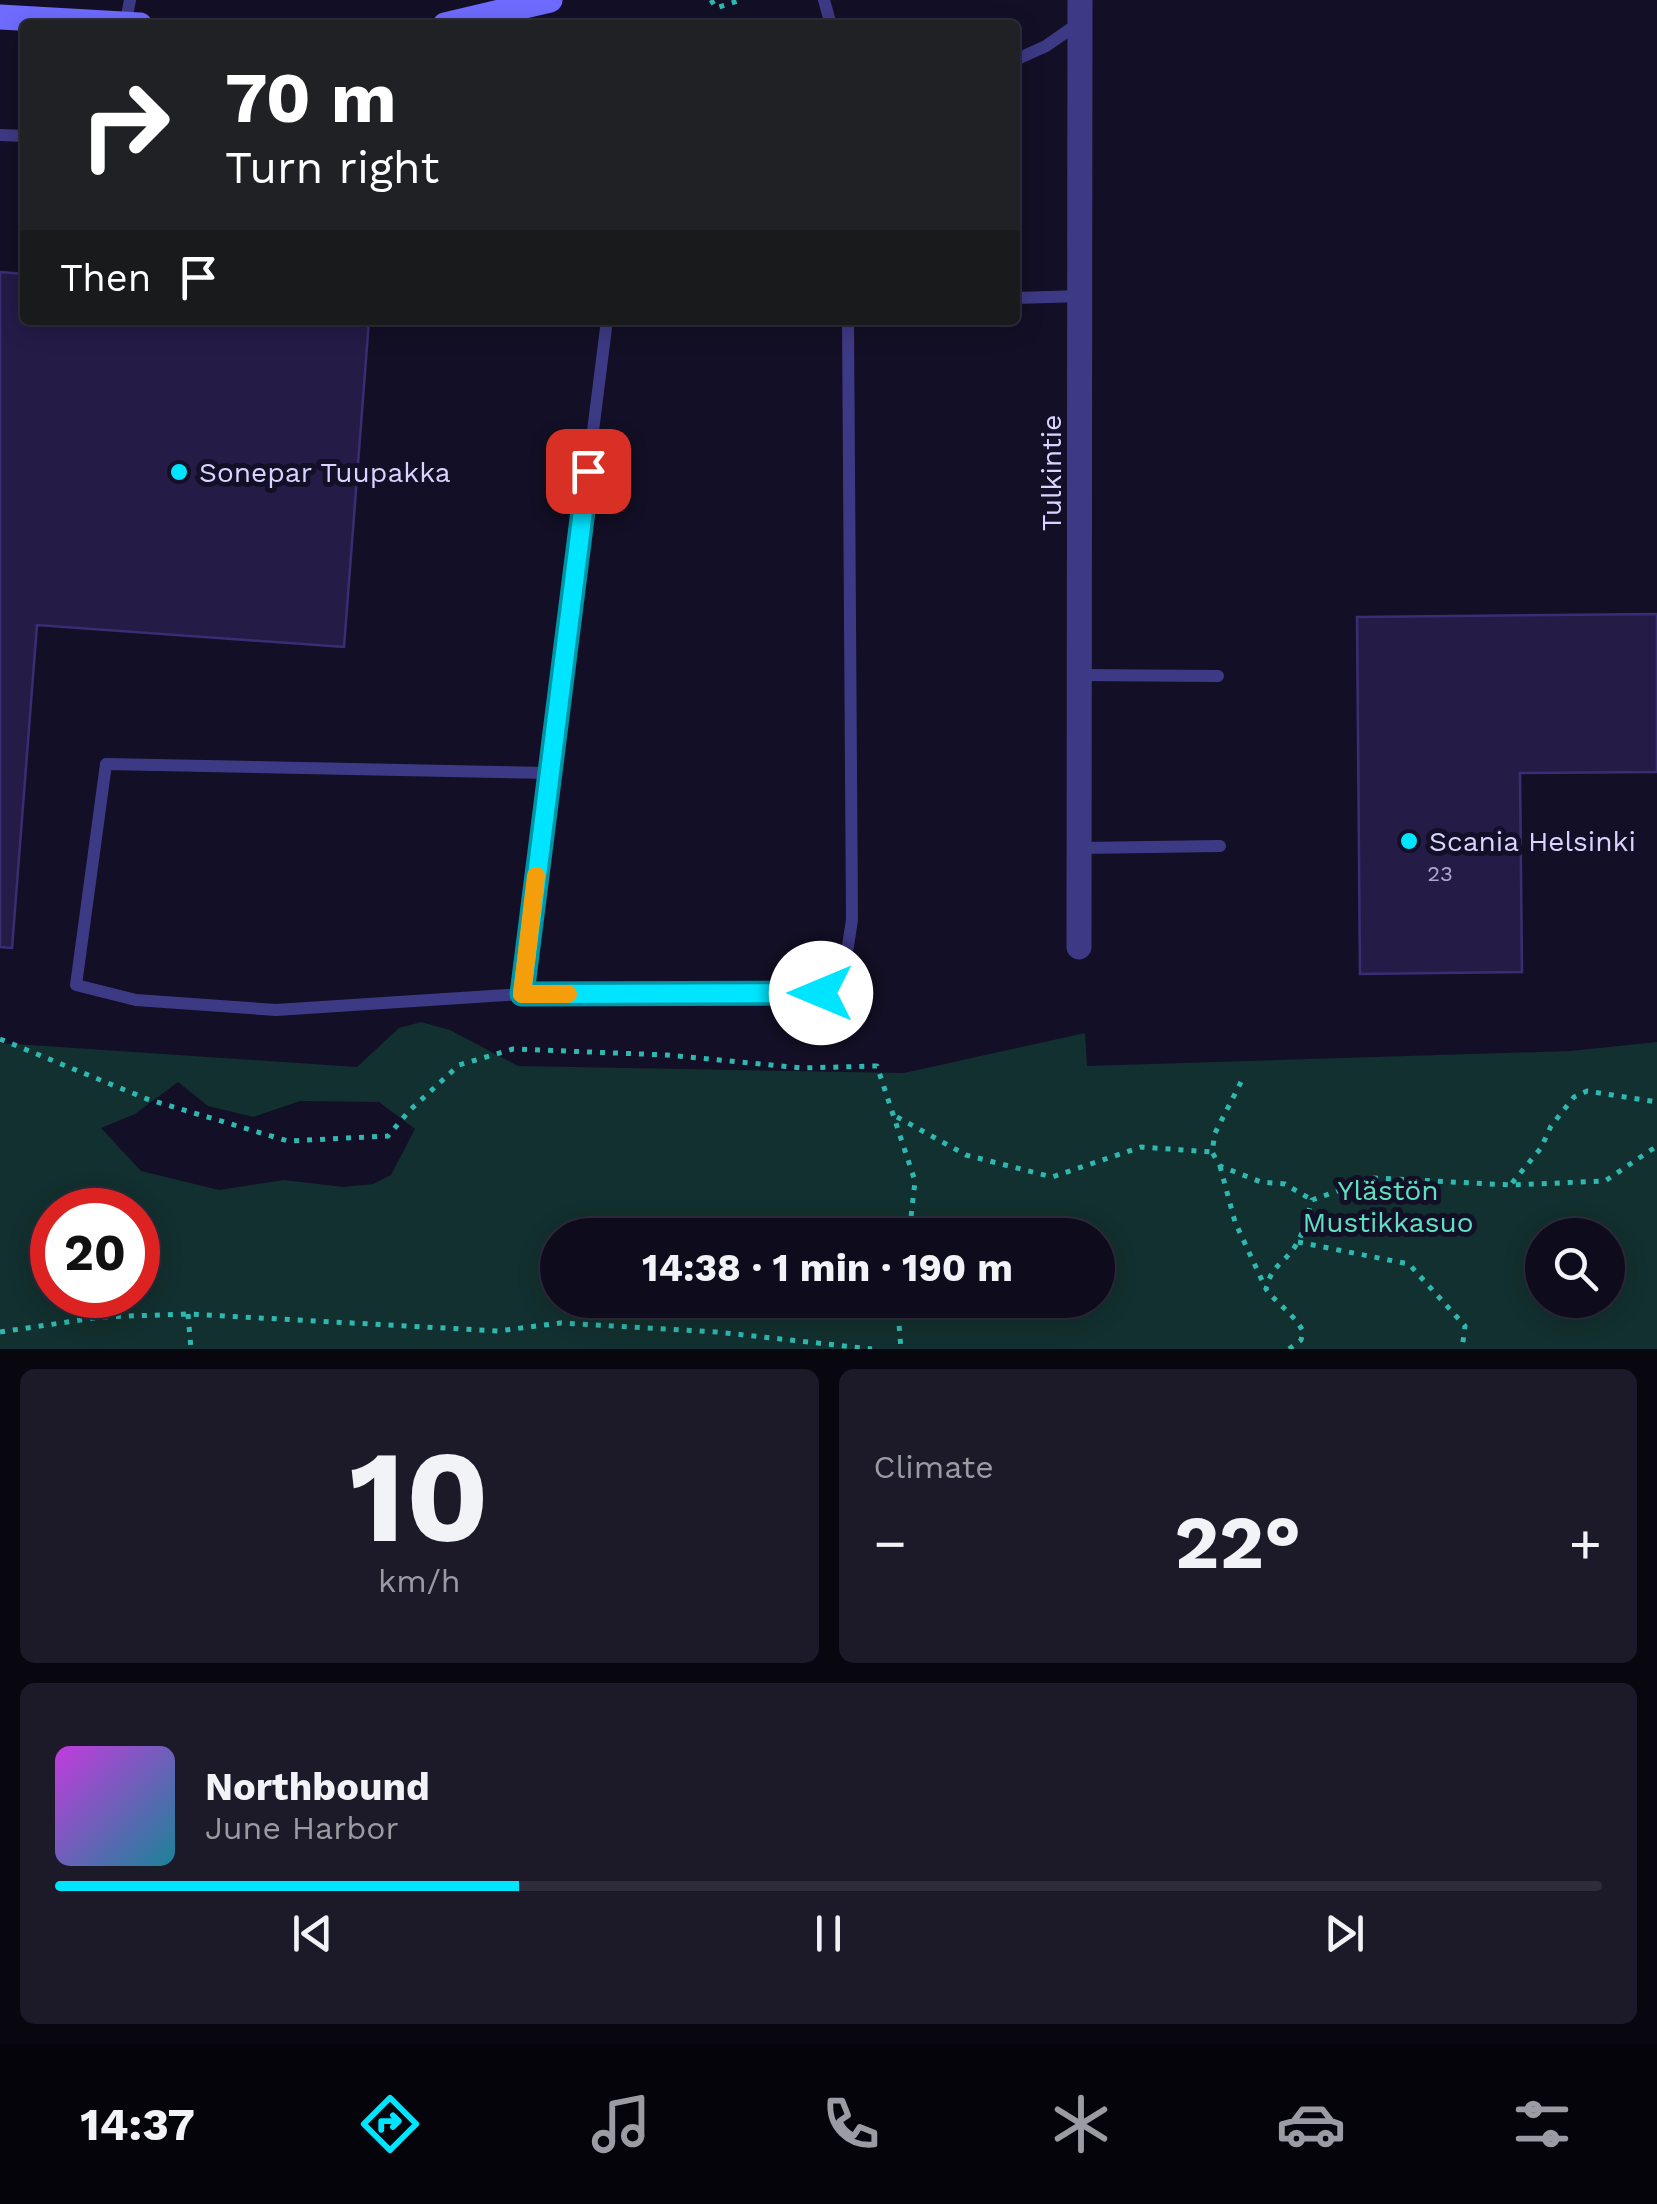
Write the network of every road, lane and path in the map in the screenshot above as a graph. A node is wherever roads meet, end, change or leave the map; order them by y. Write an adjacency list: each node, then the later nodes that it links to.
1 (550, 0): 7 (main road)
2 (711, 0): 3 (path)
3 (741, 0)
4 (1080, 12): 8 (lane); 9 (street, Tulkintie)
5 (0, 17): 6 (main road)
6 (47, 20)
7 (466, 20)
8 (1020, 58)
9 (1082, 296): 10 (lane); 13 (street, Tulkintie)
10 (1020, 298)
11 (607, 325): 15 (lane)
12 (848, 325): 19 (lane)
13 (1079, 675): 14 (lane); 17 (street, Tulkintie)
14 (1218, 676)
15 (549, 773): 19 (lane); 19 (lane)
16 (1220, 846): 17 (lane)
17 (1080, 848): 18 (street, Tulkintie)
18 (1079, 948)
19 (522, 994)
20 (0, 1039): 23 (path)
21 (1240, 1082): 25 (path)
22 (1657, 1102): 27 (path)
23 (896, 1116): 25 (path); 29 (path)
24 (1657, 1146): 27 (path)
25 (1212, 1152): 26 (path)
26 (1220, 1166): 28 (path); 31 (path)
27 (1510, 1185): 28 (path)
28 (1312, 1200): 30 (path)
29 (912, 1218)
30 (1298, 1242): 31 (path); 39 (path)
31 (1266, 1289): 38 (path)
32 (188, 1314): 34 (path); 35 (path); 36 (path)
33 (899, 1318): 37 (path)
34 (0, 1332)
35 (191, 1349)
36 (872, 1349)
37 (901, 1349)
38 (1289, 1349)
39 (1462, 1349)

